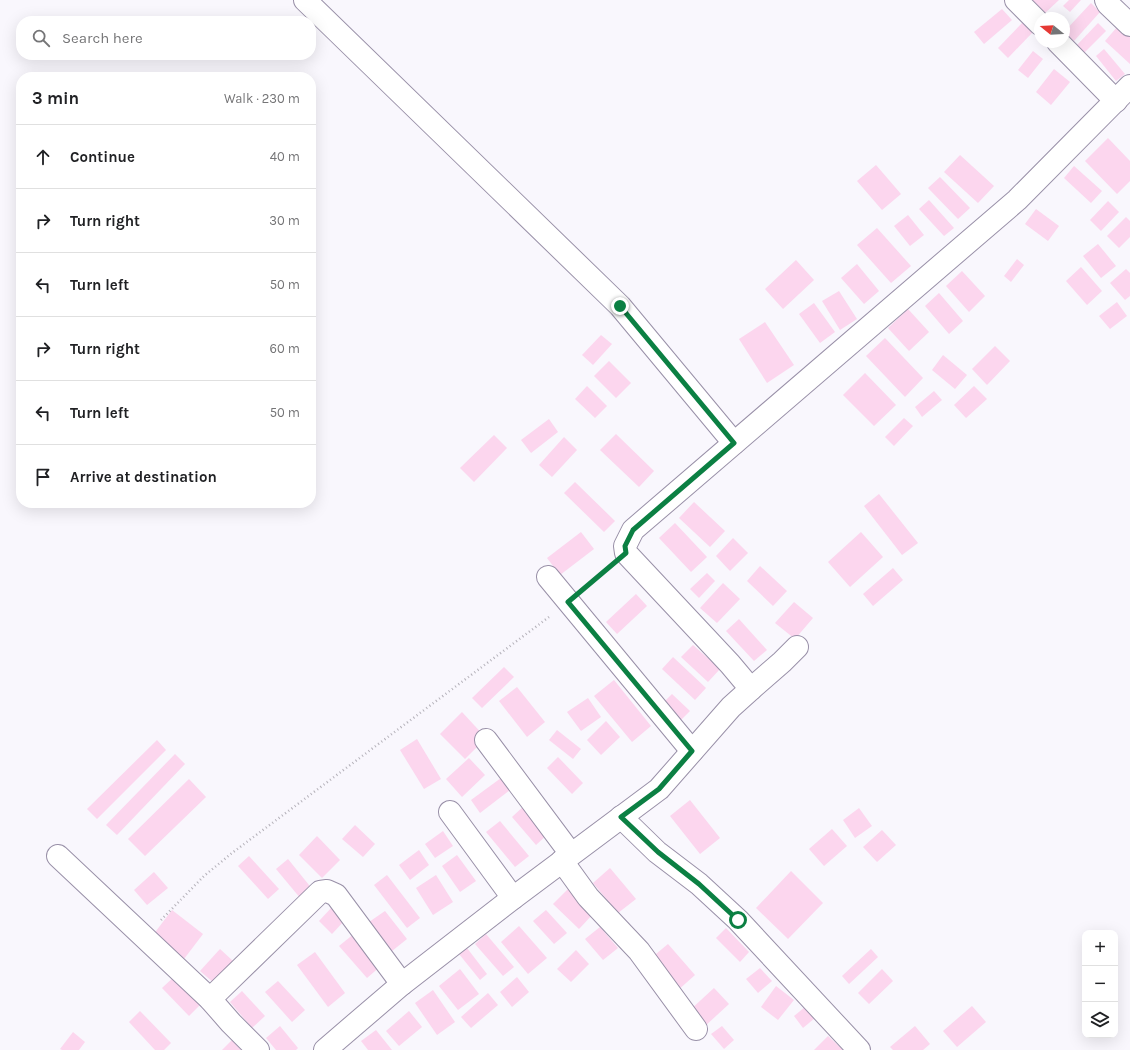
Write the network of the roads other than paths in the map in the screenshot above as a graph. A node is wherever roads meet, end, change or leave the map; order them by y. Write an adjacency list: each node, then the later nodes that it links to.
1 (305, 0): 8 (street)
2 (1016, 0): 4 (street)
3 (1106, 0): 5 (street)
4 (1034, 18)
5 (1130, 25)
6 (1066, 48): 7 (street)
7 (1123, 93): 8 (street)
8 (734, 443): 11 (street)
9 (548, 577): 13 (street)
10 (797, 647): 11 (street)
11 (751, 689): 13 (street)
12 (486, 740): 17 (street)
13 (692, 751): 15 (street)
14 (450, 812): 18 (street)
15 (621, 817): 17 (street); 24 (street)
16 (58, 856): 20 (street)
17 (566, 858): 18 (street); 21 (street)
18 (513, 898): 19 (street)
19 (402, 984): 20 (street); 23 (street)
20 (210, 998): 22 (street)
21 (696, 1029)
22 (258, 1050)
23 (325, 1050)
24 (859, 1050)

